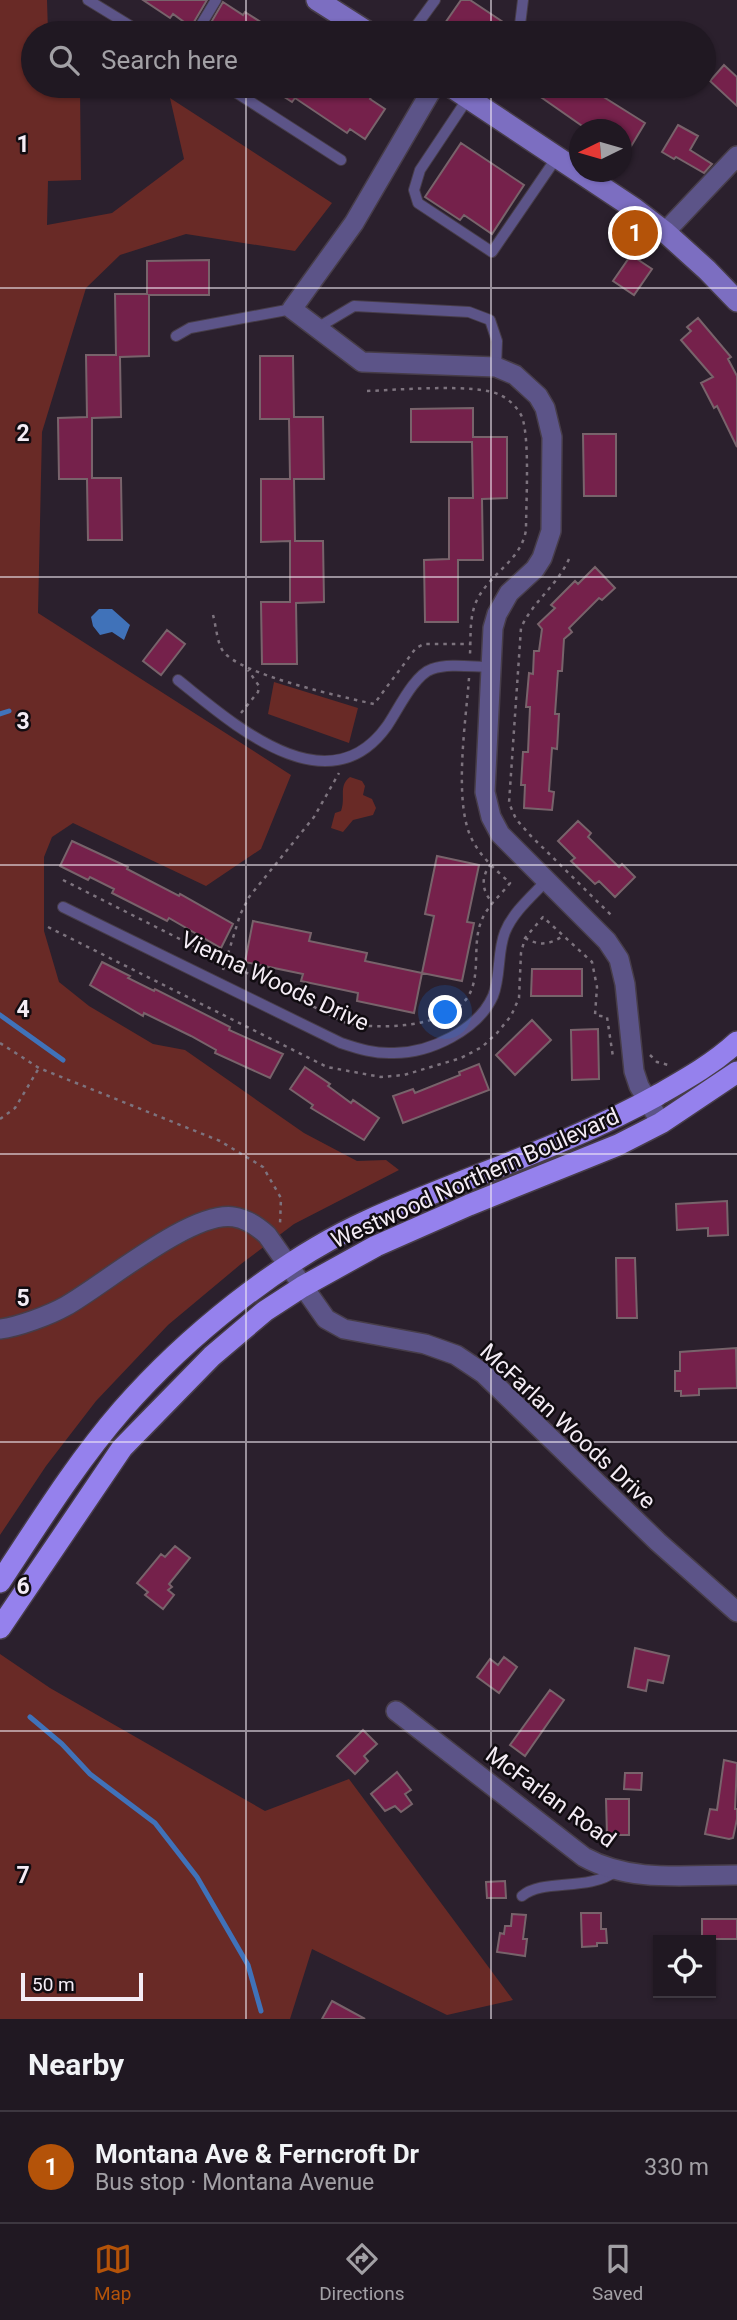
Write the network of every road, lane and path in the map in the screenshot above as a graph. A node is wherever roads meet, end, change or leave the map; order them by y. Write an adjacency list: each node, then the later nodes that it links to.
1 (88, 0): 6 (lane)
2 (216, 0): 7 (lane)
3 (317, 0): 8 (street)
4 (435, 0): 9 (lane)
5 (523, 0): 10 (lane)
6 (122, 21)
7 (203, 21)
8 (350, 21)
9 (420, 21)
10 (520, 21)
11 (245, 98): 17 (lane)
12 (427, 98): 20 (street)
13 (460, 98): 16 (lane)
14 (474, 98): 16 (street)
15 (737, 156): 18 (street)
16 (557, 157): 18 (street)
17 (341, 160)
18 (665, 232): 19 (street)
19 (737, 301)
20 (292, 309): 21 (street); 22 (lane)
21 (317, 328): 23 (street); 23 (lane)
22 (176, 337)
23 (496, 367): 29 (street)
24 (367, 391): 27 (path)
25 (569, 559): 39 (path)
26 (213, 615): 30 (path)
27 (471, 644): 28 (path); 30 (path)
28 (469, 667): 29 (lane); 33 (lane); 34 (path)
29 (491, 667): 36 (street)
30 (246, 668): 32 (path)
31 (178, 680): 32 (lane)
32 (233, 724): 33 (lane)
33 (346, 758): 43 (path)
34 (491, 864): 37 (path); 37 (path)
35 (63, 880): 43 (path)
36 (546, 881): 44 (lane, Vienna Woods Drive); 47 (street)
37 (493, 903): 43 (path)
38 (63, 907): 44 (lane, Vienna Woods Drive)
39 (613, 917)
40 (48, 928): 42 (path)
41 (563, 936): 42 (path); 42 (path); 47 (path)
42 (525, 938)
43 (225, 963): 44 (path)
44 (219, 983)
45 (737, 1042): 51 (main road, Westwood Northern Boulevard)
46 (0, 1043): 49 (path)
47 (631, 1048): 48 (path); 51 (street)
48 (672, 1066)
49 (39, 1068): 52 (path); 54 (path)
50 (737, 1072): 53 (main road, Westwood Northern Boulevard)
51 (648, 1100): 53 (street); 55 (main road, Westwood Northern Boulevard)
52 (0, 1119)
53 (661, 1123): 56 (main road, Westwood Northern Boulevard)
54 (280, 1224)
55 (288, 1265): 56 (street, McFarlan Woods Drive); 57 (street, McFarlan Woods Drive); 58 (main road, Westwood Northern Boulevard)
56 (302, 1287): 59 (main road, Westwood Northern Boulevard); 60 (street, McFarlan Woods Drive)
57 (0, 1329)
58 (4, 1575): 59 (lane)
59 (29, 1583): 61 (main road, Westwood Northern Boulevard)
60 (737, 1612)
61 (0, 1628)
62 (396, 1711): 63 (street, McFarlan Road)
63 (616, 1871): 64 (street, McFarlan Road); 65 (lane)
64 (737, 1875)
65 (522, 1896)

